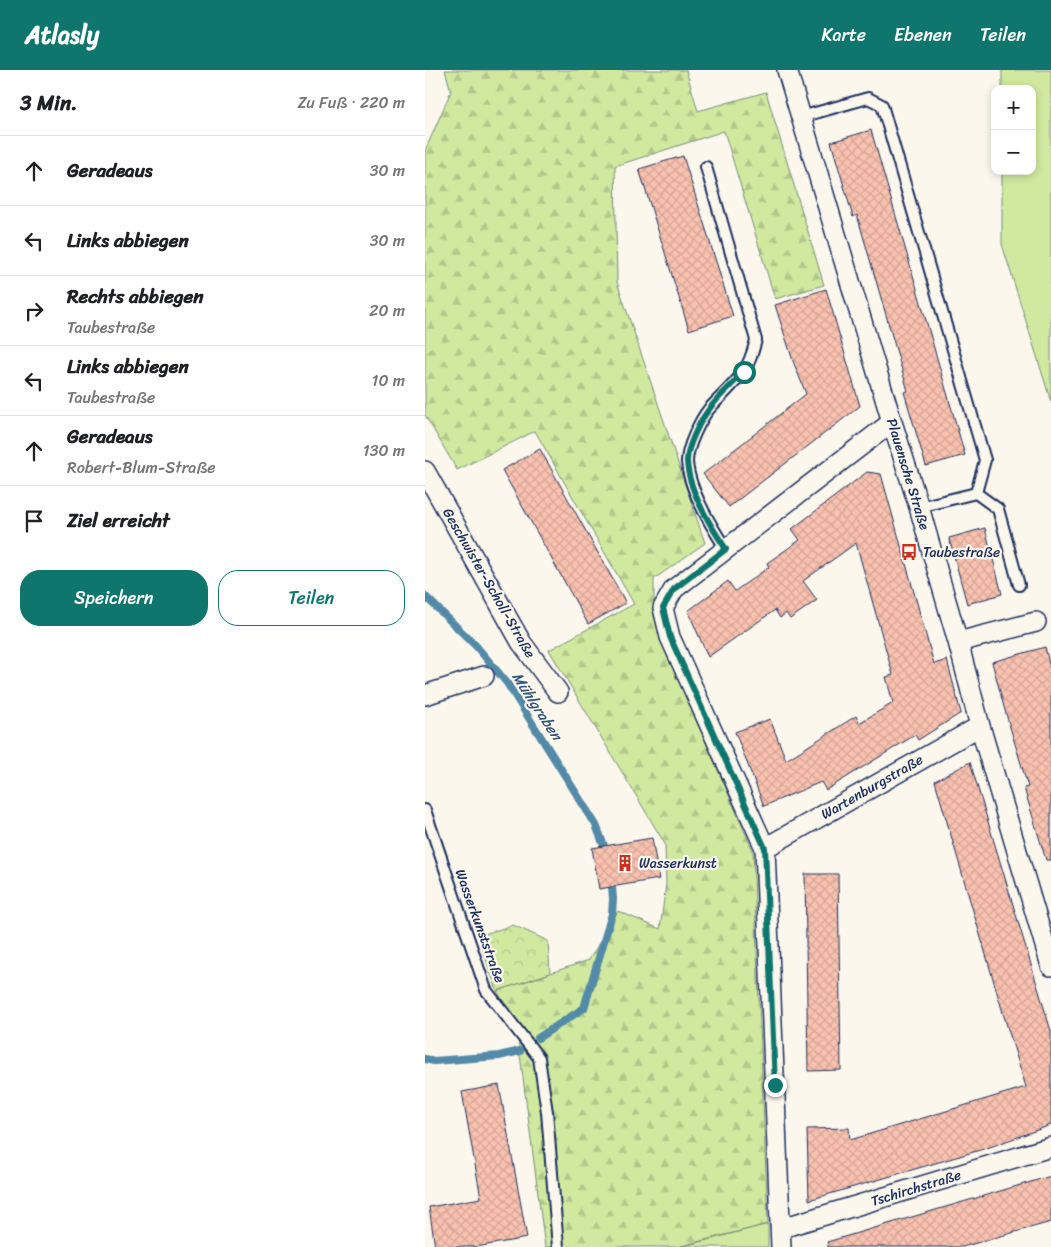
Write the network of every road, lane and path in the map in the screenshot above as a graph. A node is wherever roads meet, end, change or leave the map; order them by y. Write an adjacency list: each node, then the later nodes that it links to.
1 (787, 70): 2 (street, Plauensche Straße)
2 (801, 117): 4 (street, Plauensche Straße); 6 (lane)
3 (707, 167): 8 (lane)
4 (892, 422): 7 (street, Plauensche Straße); 8 (street)
5 (425, 471): 13 (street, Geschwister-Scholl-Straße)
6 (976, 492): 7 (lane); 9 (lane)
7 (919, 507): 11 (street, Plauensche Straße)
8 (726, 549): 17 (street)
9 (1019, 585)
10 (1036, 622): 11 (street)
11 (959, 642): 15 (street, Plauensche Straße)
12 (484, 676): 14 (street)
13 (558, 692)
14 (425, 695)
15 (980, 726): 17 (street, Wartenburgstraße); 18 (street, Plauensche Straße)
16 (425, 810): 21 (lane, Wasserkunststraße)
17 (765, 848): 20 (street)
18 (1051, 966)
19 (1051, 1147): 20 (street, Tschirchstraße)
20 (781, 1228): 22 (street)
21 (558, 1247)
22 (781, 1247)

